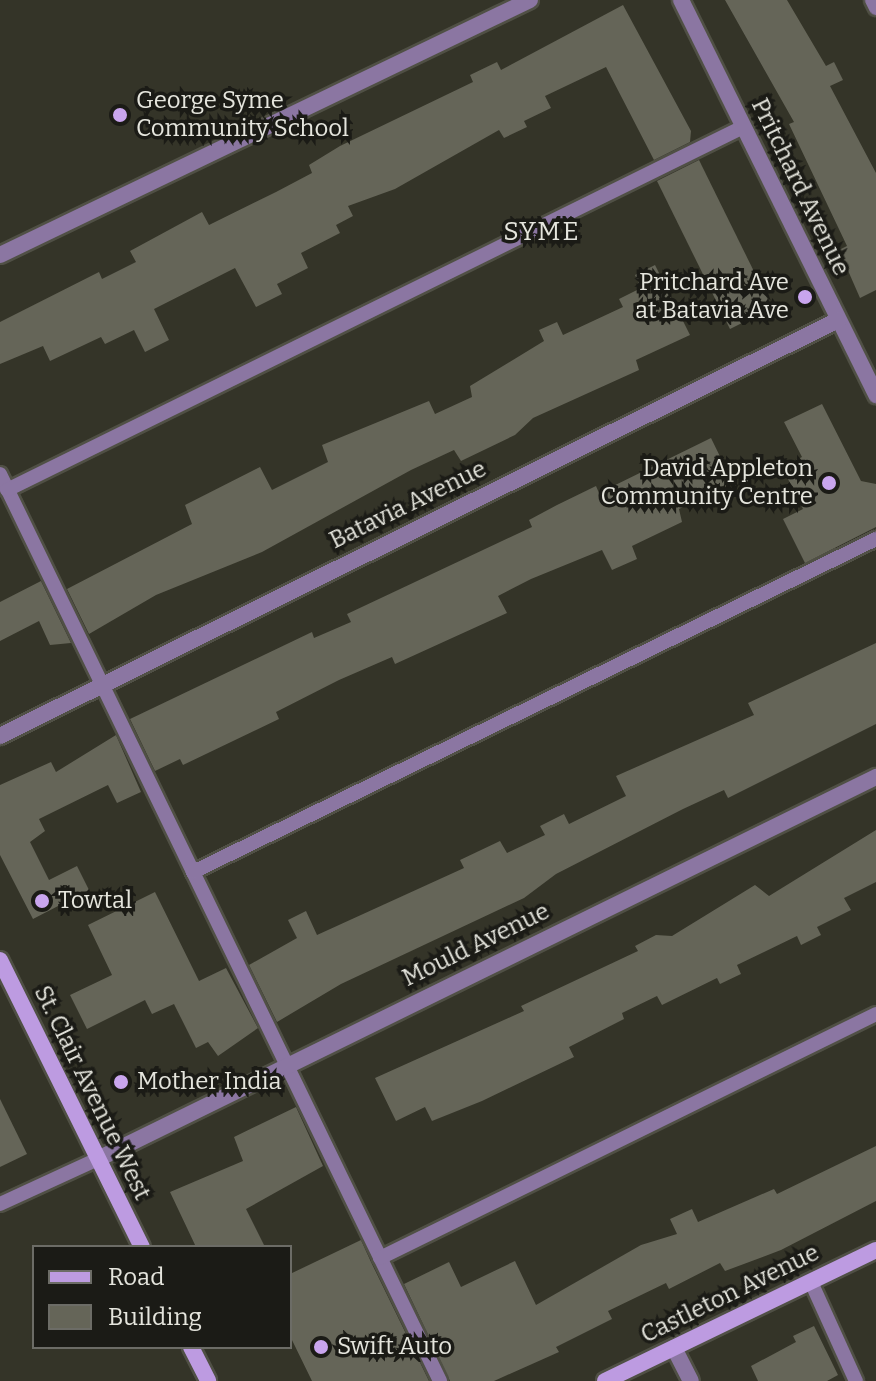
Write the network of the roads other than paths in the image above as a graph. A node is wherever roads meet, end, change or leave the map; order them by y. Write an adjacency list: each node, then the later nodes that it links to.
1 (530, 0): 6 (street)
2 (681, 0): 5 (street, Pritchard Avenue)
3 (872, 0): 4 (lane)
4 (876, 8)
5 (743, 127): 7 (street, Pritchard Avenue); 10 (lane)
6 (0, 255)
7 (838, 320): 8 (street, Pritchard Avenue); 12 (street, Batavia Avenue)
8 (876, 395)
9 (0, 474): 10 (lane)
10 (7, 490): 12 (lane)
11 (876, 539): 15 (lane)
12 (103, 683): 13 (street, Batavia Avenue); 15 (lane)
13 (0, 736)
14 (876, 777): 18 (street, Mould Avenue)
15 (193, 872): 18 (lane)
16 (0, 960): 19 (main road, St. Clair Avenue West)
17 (876, 1014): 23 (lane)
18 (288, 1064): 19 (street, Mould Avenue); 23 (lane)
19 (98, 1159): 20 (lane); 21 (main road, St. Clair Avenue West)
20 (0, 1204)
21 (141, 1245)
22 (876, 1250): 24 (main road, Castleton Avenue)
23 (380, 1258): 28 (lane)
24 (811, 1282): 25 (main road, Castleton Avenue); 31 (lane)
25 (674, 1348): 29 (main road, Castleton Avenue); 30 (street)
26 (192, 1349): 27 (main road)
27 (208, 1381)
28 (440, 1381)
29 (605, 1381)
30 (691, 1381)
31 (856, 1381)

